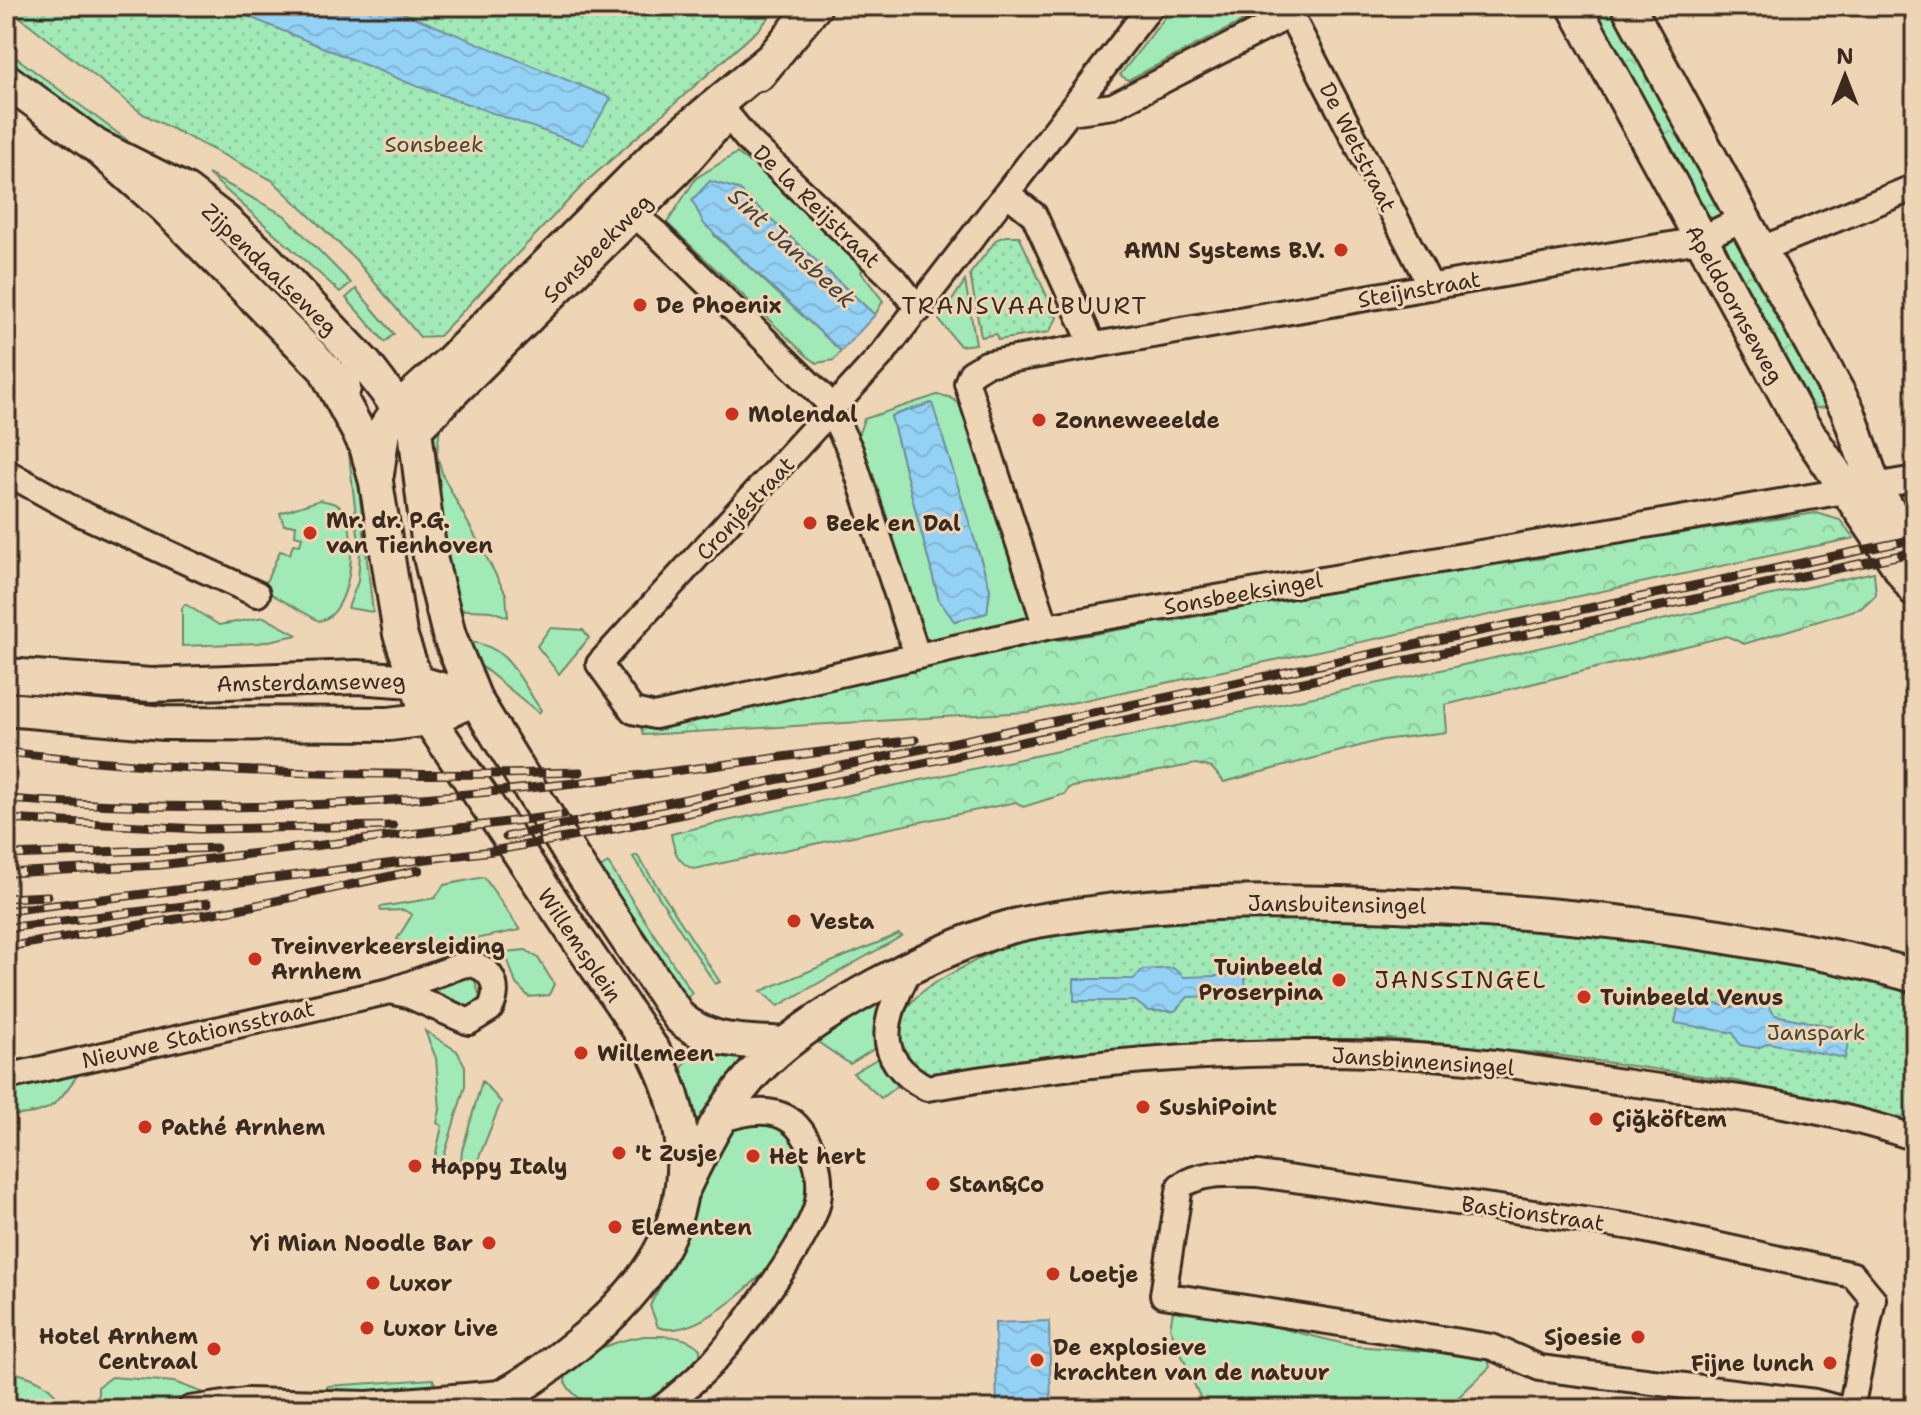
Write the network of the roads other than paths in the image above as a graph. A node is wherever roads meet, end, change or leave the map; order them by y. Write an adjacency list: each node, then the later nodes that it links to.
1 (815, 6): 7 (main road, Sonsbeekweg)
2 (1151, 6): 8 (street, Cronjéstraat)
3 (1574, 6): 14 (main road, Apeldoornseweg)
4 (1628, 6): 13 (main road, Apeldoornseweg)
5 (1288, 11): 8 (street); 16 (street, De Wetstraat)
6 (6, 80): 9 (main road, Zijpendaalseweg)
7 (721, 107): 12 (main road, Sonsbeekweg); 17 (street, De la Reijstraat)
8 (1070, 112): 11 (street, Cronjéstraat)
9 (96, 146): 20 (main road, Zijpendaalseweg); 21 (main road, Zijpendaalseweg)
10 (1915, 187): 15 (street)
11 (1008, 194): 17 (street, Cronjéstraat); 18 (street)
12 (623, 205): 19 (main road, Sonsbeekweg); 22 (street); 23 (main road, Sonsbeekweg)
13 (1742, 219): 14 (street, Steijnstraat); 15 (main road, Apeldoornseweg)
14 (1699, 240): 16 (street, Steijnstraat); 27 (main road, Apeldoornseweg)
15 (1759, 250): 27 (main road, Apeldoornseweg)
16 (1431, 287): 18 (street, Steijnstraat)
17 (919, 310): 22 (street, Cronjéstraat)
18 (1093, 346): 31 (street, Steijnstraat)
19 (438, 373): 21 (main road); 23 (main road, Sonsbeekweg)
20 (328, 375): 23 (main road, Zijpendaalseweg); 26 (main road, Zijpendaalseweg)
21 (376, 376): 23 (main road, Zijpendaalseweg)
22 (833, 412): 33 (street); 34 (street, Cronjéstraat)
23 (397, 422): 26 (main road, Zijpendaalseweg); 38 (main road)
24 (6, 472): 30 (street)
25 (1915, 479): 27 (street, Sonsbeeksingel)
26 (376, 482): 32 (main road, Zijpendaalseweg)
27 (1861, 488): 28 (main road, Apeldoornseweg); 29 (main road, Apeldoornseweg); 31 (street, Sonsbeeksingel)
28 (1915, 555)
29 (1915, 590)
30 (257, 594)
31 (1046, 627): 33 (street, Sonsbeeksingel)
32 (400, 634): 36 (main road); 37 (main road, Zijpendaalseweg)
33 (917, 655): 34 (street, Sonsbeeksingel)
34 (599, 664)
35 (6, 675): 36 (main road, Amsterdamseweg)
36 (357, 677): 37 (main road, Amsterdamseweg)
37 (413, 681): 38 (main road, Amsterdamseweg); 40 (main road, Zijpendaalseweg)
38 (475, 699): 40 (main road, Amsterdamseweg); 44 (main road, Willemsplein)
39 (6, 709): 40 (main road, Amsterdamseweg)
40 (429, 719): 48 (main road, Willemsplein)
41 (910, 968): 42 (main road, Jansbuitensingel); 44 (main road, Jansbuitensingel); 47 (street, Jansbinnensingel)
42 (1915, 976)
43 (390, 991): 45 (street, Nieuwe Stationsstraat)
44 (765, 1049): 46 (main road, Willemsplein)
45 (6, 1077)
46 (717, 1121): 48 (main road, Willemsplein); 52 (street)
47 (1915, 1138)
48 (683, 1189): 49 (main road, Willemsplein)
49 (518, 1388): 50 (street); 51 (main road, Willemsplein)
50 (190, 1409)
51 (475, 1409)
52 (661, 1409)
53 (1841, 1409): 54 (street, Bastionstraat)
54 (1851, 1409)

